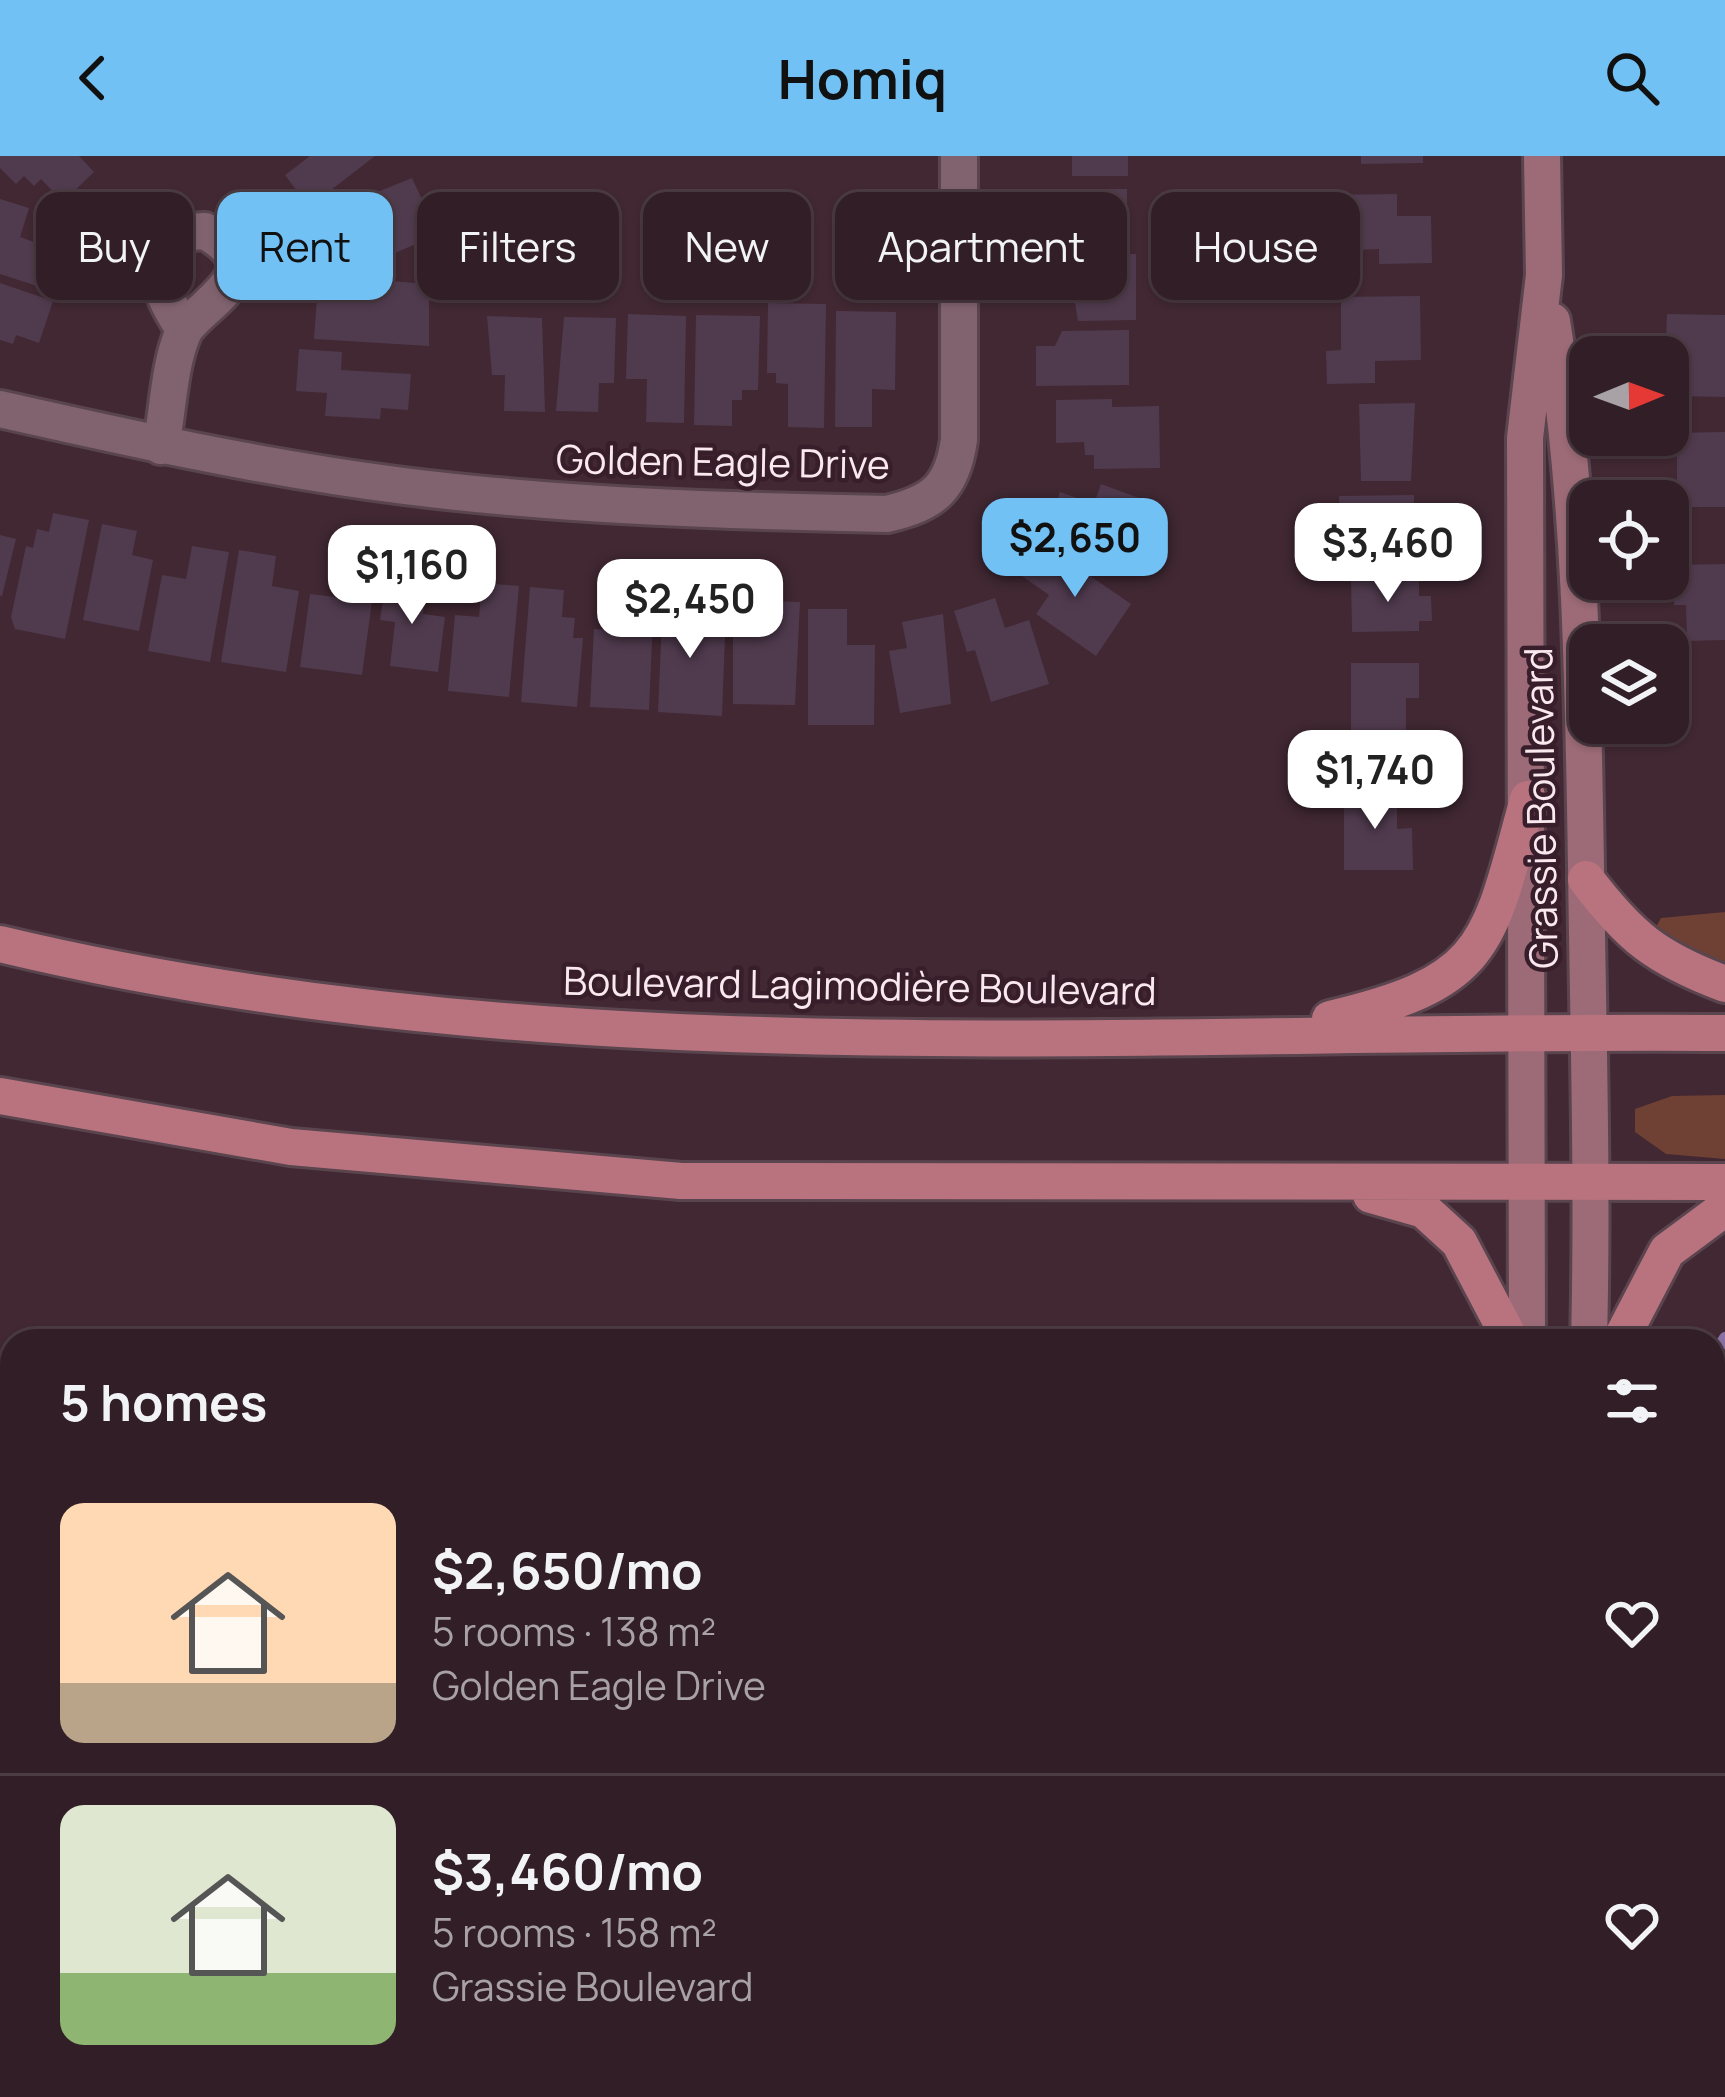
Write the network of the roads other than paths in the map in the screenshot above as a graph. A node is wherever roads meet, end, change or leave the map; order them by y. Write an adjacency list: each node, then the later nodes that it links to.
1 (959, 156): 6 (street, Golden Eagle Drive)
2 (1542, 156): 3 (street, Grassie Boulevard)
3 (1544, 275): 7 (street, Grassie Boulevard); 8 (street, Grassie Boulevard)
4 (184, 329): 6 (street)
5 (0, 409): 6 (street, Golden Eagle Drive)
6 (161, 446)
7 (1528, 799): 12 (street, Grassie Boulevard); 13 (main road)
8 (1586, 879): 10 (main road); 11 (street, Grassie Boulevard)
9 (0, 944): 13 (main road, Boulevard Lagimodière Boulevard)
10 (1725, 984)
11 (1588, 1031): 12 (main road, Boulevard Lagimodière Boulevard); 14 (main road, Boulevard Lagimodière Boulevard); 16 (street, Grassie Boulevard)
12 (1526, 1032): 13 (main road, Boulevard Lagimodière Boulevard); 19 (street, Grassie Boulevard)
13 (1268, 1033)
14 (1725, 1033)
15 (0, 1096): 18 (main road)
16 (1592, 1182): 17 (main road); 19 (main road); 23 (street, Grassie Boulevard)
17 (1725, 1182)
18 (1248, 1183): 19 (main road); 21 (main road)
19 (1527, 1183): 22 (street, Grassie Boulevard)
20 (1725, 1208): 24 (main road)
21 (1505, 1329)
22 (1527, 1329)
23 (1589, 1329)
24 (1626, 1329)

